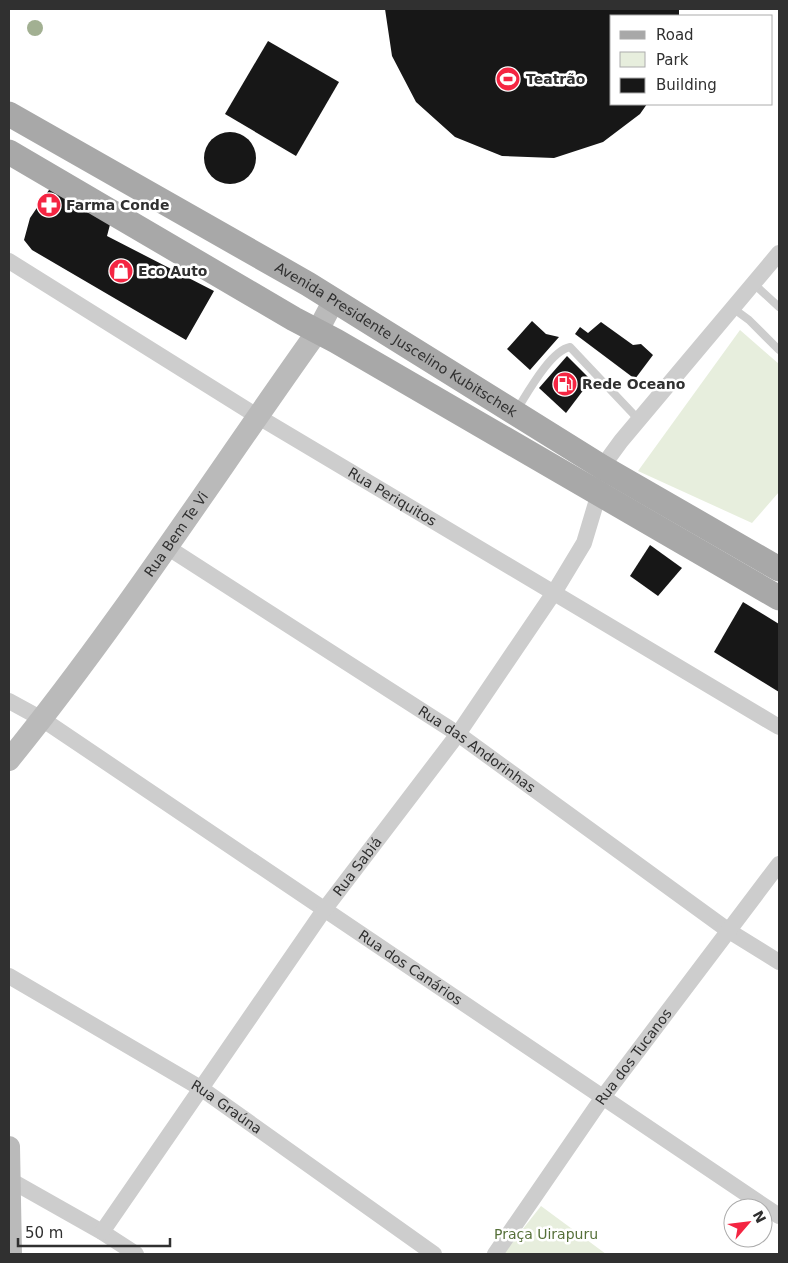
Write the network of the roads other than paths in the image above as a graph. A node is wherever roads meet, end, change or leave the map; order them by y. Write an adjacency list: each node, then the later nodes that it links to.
1 (9, 114): 6 (main road, Avenida Presidente Juscelino Kubitschek)
2 (9, 152): 9 (main road, Avenida Presidente Juscelino Kubitschek)
3 (779, 253): 5 (street)
4 (9, 261): 13 (street, Rua Periquitos)
5 (754, 284): 7 (lane); 8 (street)
6 (334, 300): 9 (main road, Rua Bem Te Vi); 12 (main road, Avenida Presidente Juscelino Kubitschek)
7 (779, 307)
8 (734, 309): 11 (lane); 14 (street)
9 (317, 332): 13 (main road, Rua Bem Te Vi); 16 (main road, Avenida Presidente Juscelino Kubitschek)
10 (779, 336): 11 (lane)
11 (776, 347)
12 (514, 412): 14 (lane); 15 (main road, Avenida Presidente Juscelino Kubitschek)
13 (257, 416): 17 (main road, Rua Bem Te Vi); 19 (street, Rua Periquitos)
14 (639, 420): 15 (street)
15 (602, 467): 16 (street, Rua Sabiá); 18 (main road, Avenida Presidente Juscelino Kubitschek)
16 (599, 493): 19 (street, Rua Sabiá); 20 (main road, Avenida Presidente Juscelino Kubitschek)
17 (167, 547): 22 (main road, Rua Bem Te Vi); 24 (street, Rua das Andorinhas)
18 (779, 569)
19 (556, 591): 23 (street, Rua Periquitos); 24 (street, Rua Sabiá)
20 (779, 598)
21 (9, 701): 22 (street, Rua dos Canários)
22 (42, 719): 25 (main road, Rua Bem Te Vi); 27 (street, Rua dos Canários)
23 (779, 726)
24 (458, 734): 27 (street, Rua Sabiá); 28 (street, Rua das Andorinhas)
25 (9, 760)
26 (779, 864): 28 (street, Rua dos Tucanos)
27 (324, 910): 31 (street, Rua Sabiá); 32 (street, Rua dos Canários)
28 (729, 931): 29 (street, Rua das Andorinhas); 32 (street, Rua dos Tucanos)
29 (779, 962)
30 (9, 976): 31 (street, Rua Graúna)
31 (202, 1089): 36 (street, Rua Sabiá); 39 (street, Rua Graúna)
32 (603, 1097): 35 (street, Rua dos Canários); 40 (street, Rua dos Tucanos)
33 (9, 1147): 34 (main road)
34 (10, 1180): 36 (street); 37 (main road)
35 (779, 1216)
36 (102, 1232): 38 (street)
37 (10, 1254)
38 (136, 1254)
39 (434, 1254)
40 (495, 1254)

